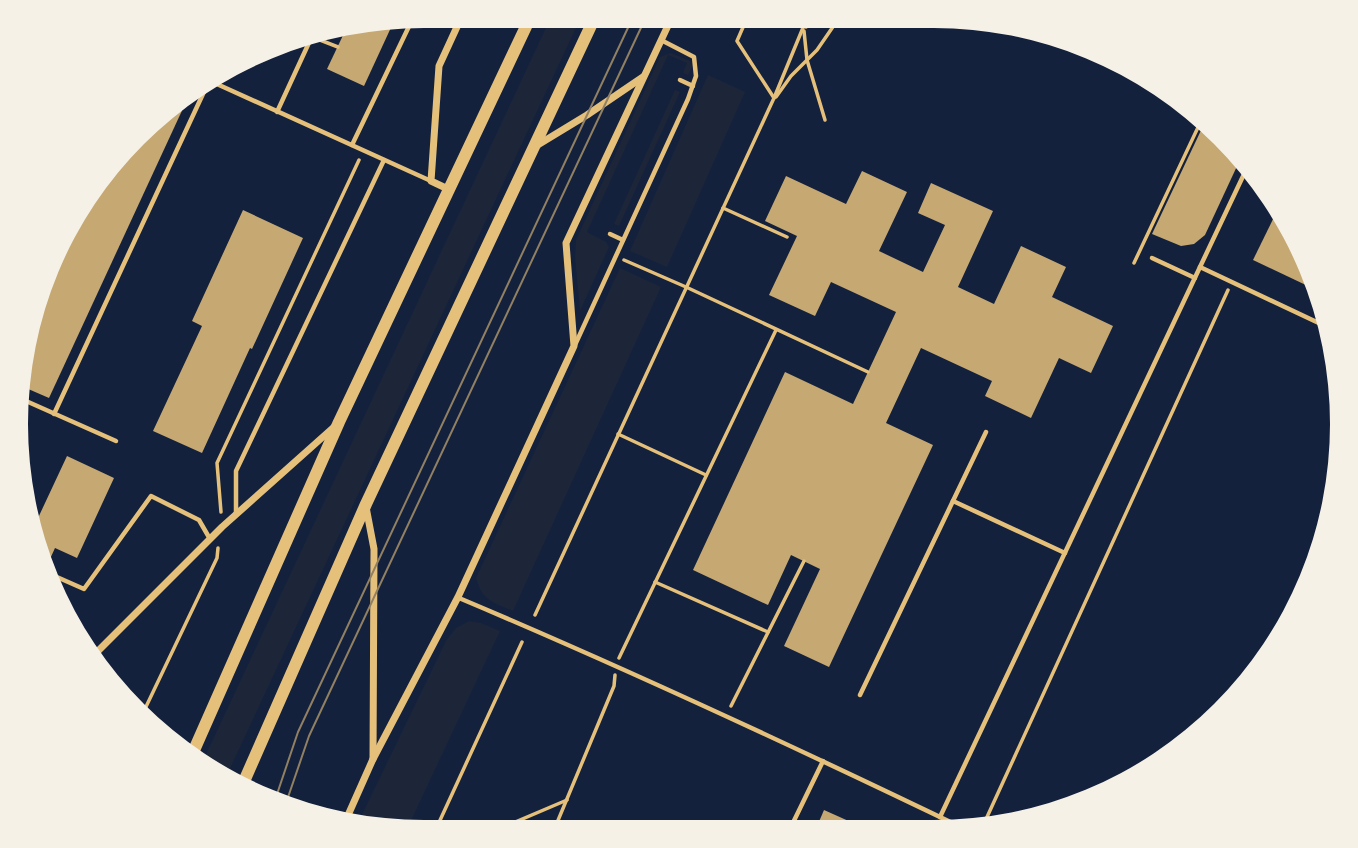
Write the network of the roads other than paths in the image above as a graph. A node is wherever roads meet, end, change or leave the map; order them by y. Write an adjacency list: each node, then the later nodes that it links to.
1 (456, 28): 18 (street)
2 (525, 28): 19 (main road)
3 (590, 28): 15 (main road)
4 (667, 28): 6 (street)
5 (408, 29): 14 (lane)
6 (661, 40): 8 (street); 11 (lane)
7 (307, 46): 13 (lane)
8 (644, 76): 15 (street); 26 (street)
9 (680, 80): 11 (lane)
10 (219, 85): 13 (lane)
11 (693, 86): 21 (lane)
12 (200, 98): 28 (lane)
13 (277, 111): 14 (lane)
14 (352, 145): 16 (lane)
15 (534, 147): 33 (main road)
16 (384, 160): 18 (lane); 34 (lane)
17 (1243, 177): 23 (lane)
18 (431, 181): 19 (street)
19 (450, 190): 29 (main road)
20 (610, 234): 21 (lane)
21 (624, 240): 26 (lane)
22 (1152, 258): 24 (lane)
23 (1200, 267): 24 (lane); 25 (lane)
24 (1195, 278): 36 (lane)
25 (1317, 322)
26 (574, 346): 38 (street)
27 (29, 402): 28 (lane)
28 (54, 414): 31 (lane)
29 (340, 422): 34 (street); 41 (main road)
30 (986, 432): 32 (lane)
31 (116, 440)
32 (953, 501): 36 (lane); 40 (lane)
33 (366, 504): 42 (street); 44 (main road)
34 (236, 513): 35 (street)
35 (209, 539): 37 (lane); 39 (street)
36 (1065, 553): 46 (lane)
37 (59, 578)
38 (458, 597): 42 (street); 43 (lane)
39 (99, 649)
40 (860, 695)
41 (195, 747)
42 (373, 759): 45 (street)
43 (823, 761): 46 (lane); 47 (lane)
44 (246, 777)
45 (349, 812)
46 (940, 817): 48 (lane)
47 (794, 820)
48 (945, 820)

